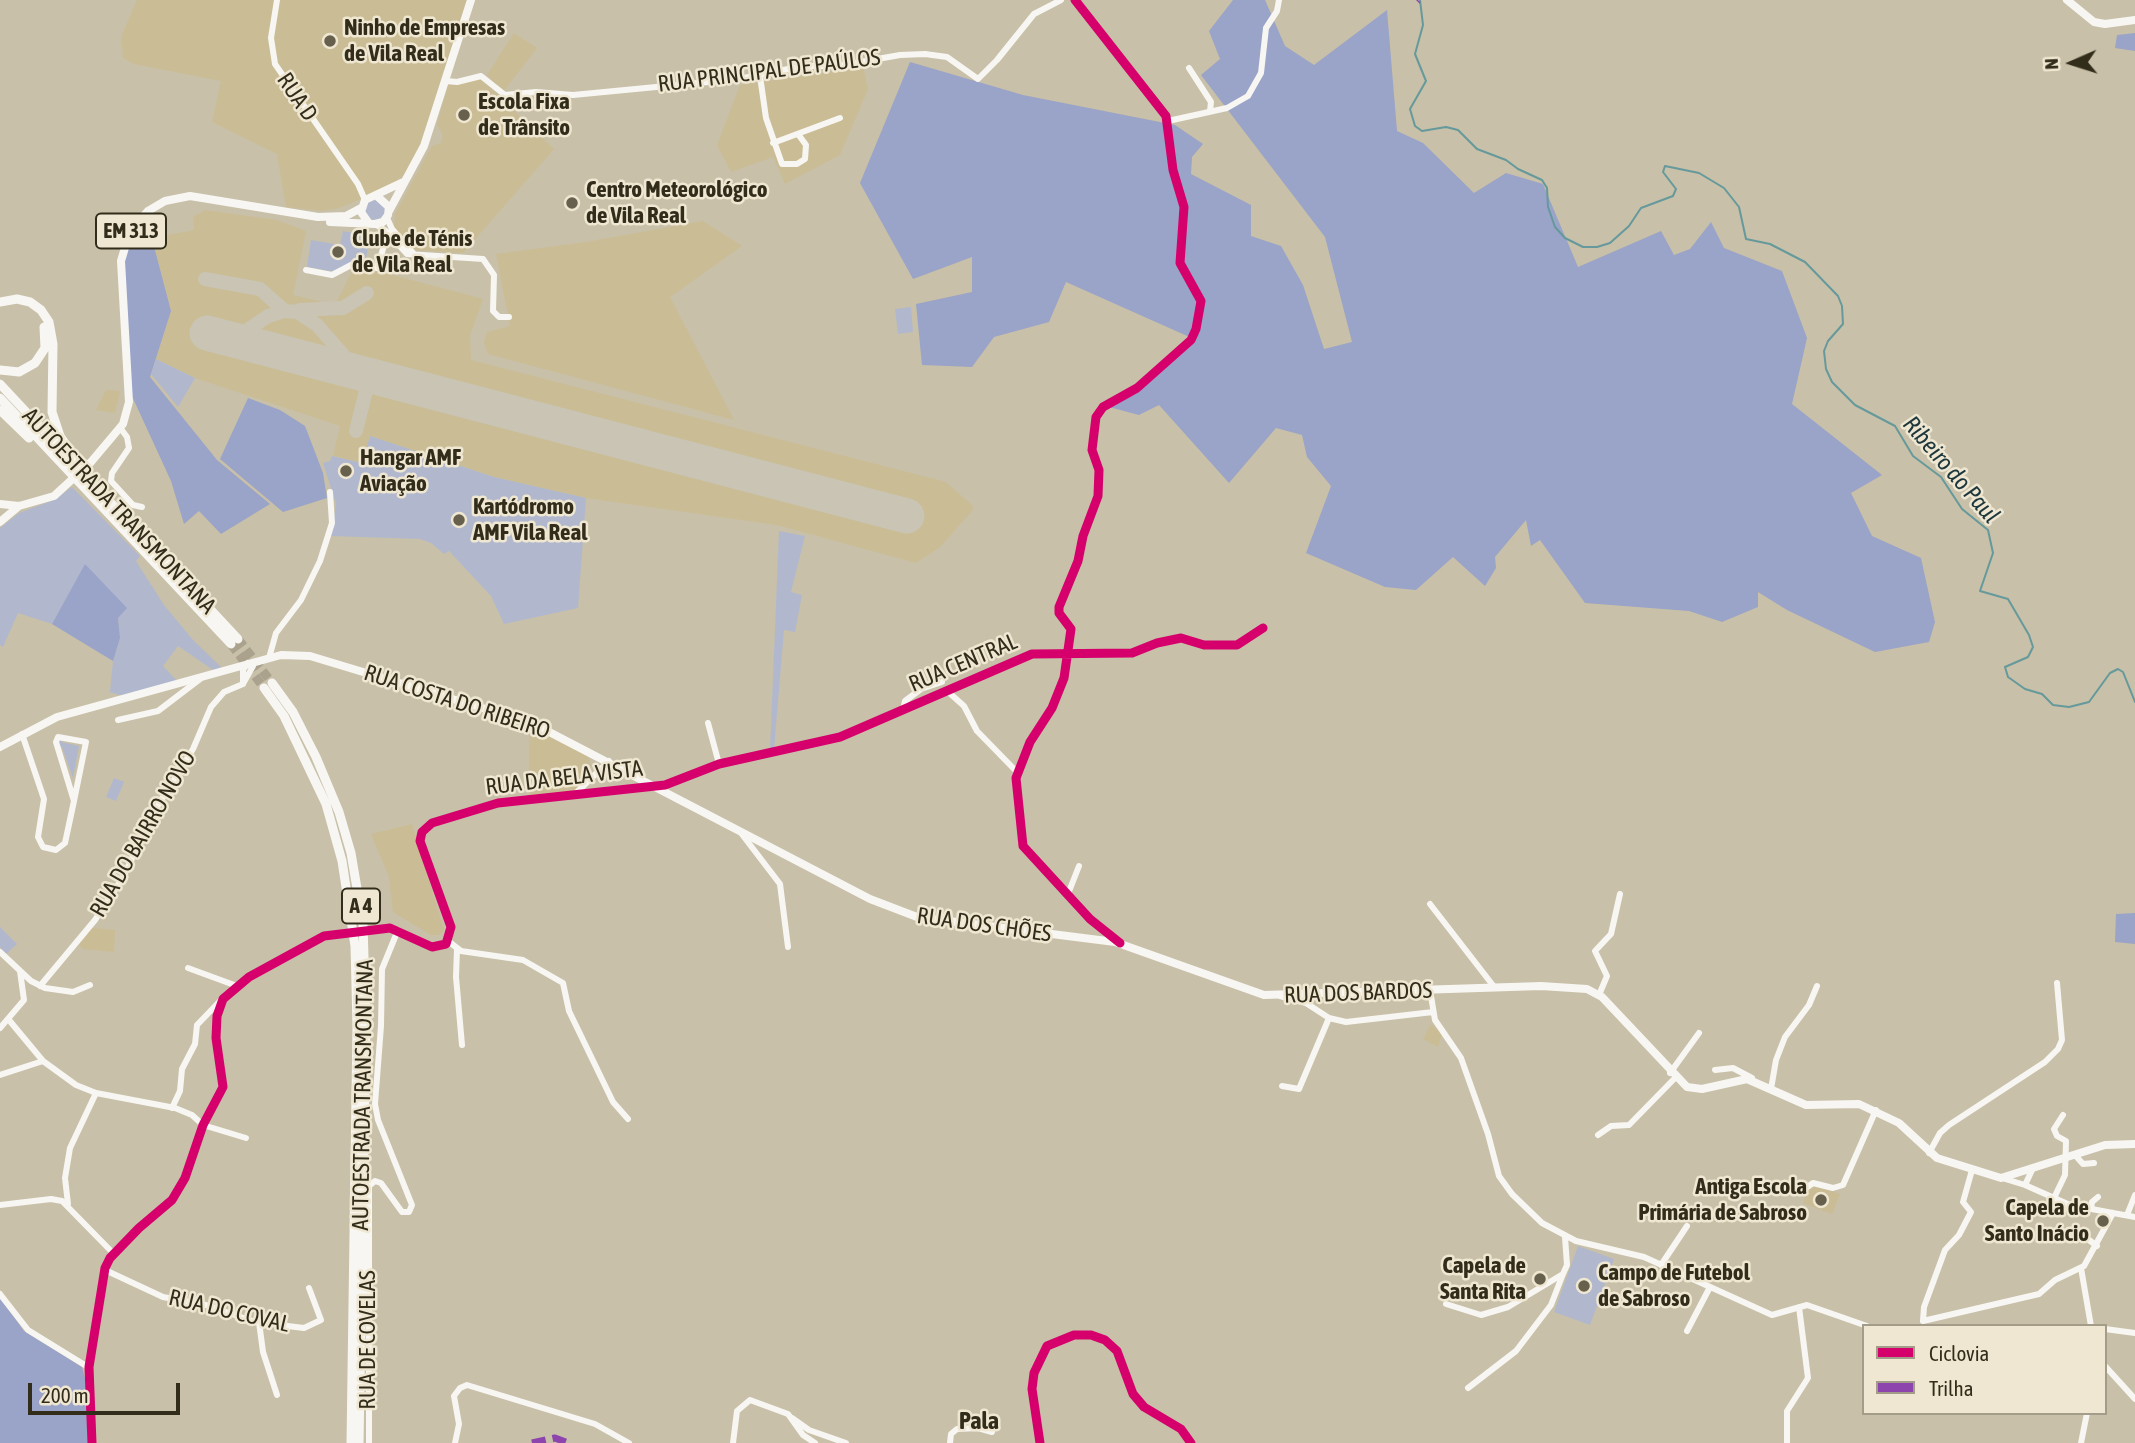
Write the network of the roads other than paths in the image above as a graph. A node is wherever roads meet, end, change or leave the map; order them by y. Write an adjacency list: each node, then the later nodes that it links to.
1 (277, 0): 17 (street, RUA D)
2 (471, 0): 10 (main road, EM 313)
3 (1061, 0): 9 (street, RUA PRINCIPAL DE PAÚLOS)
4 (1075, 0): 13 (street)
5 (1279, 0): 11 (street)
6 (2067, 0): 7 (main road)
7 (2135, 20)
8 (1189, 68): 11 (street)
9 (760, 76): 10 (street, RUA PRINCIPAL DE PAÚLOS); 15 (street)
10 (446, 81): 16 (main road, EM 313)
11 (1210, 111): 13 (street)
12 (840, 117): 14 (street)
13 (1168, 121): 40 (street)
14 (798, 134): 15 (street); 15 (street)
15 (773, 143)
16 (404, 180): 17 (main road, EM 313); 18 (main road, EM 313)
17 (369, 200): 18 (main road); 19 (main road, EM 313); 20 (main road)
18 (388, 215): 20 (main road, EM 313); 22 (street)
19 (318, 217): 20 (main road, EM 313); 31 (main road, EM 313)
20 (371, 223): 21 (street)
21 (388, 233): 22 (street); 23 (street)
22 (416, 255): 26 (street)
23 (306, 270)
24 (0, 302): 37 (highway)
25 (0, 307): 27 (highway)
26 (509, 317)
27 (0, 370)
28 (0, 384): 37 (highway, AUTOESTRADA TRANSMONTANA)
29 (0, 398): 37 (highway, AUTOESTRADA TRANSMONTANA)
30 (0, 410): 37 (highway)
31 (121, 429): 34 (main road, EM 313); 35 (street)
32 (330, 492): 41 (street)
33 (0, 504): 34 (main road, EM 313); 36 (main road)
34 (19, 506): 36 (main road, EM 313)
35 (142, 507)
36 (2, 519)
37 (164, 566): 39 (highway, AUTOESTRADA TRANSMONTANA)
38 (1263, 628): 40 (street, RUA CENTRAL)
39 (234, 642)
40 (1068, 653): 46 (street, RUA CENTRAL); 55 (street)
41 (276, 656): 42 (main road, RUA COSTA DO RIBEIRO); 52 (main road, RUA COSTA DO RIBEIRO)
42 (247, 668): 43 (main road, RUA COSTA DO RIBEIRO); 79 (street, RUA DO BAIRRO NOVO)
43 (200, 679): 48 (street); 50 (main road, RUA COSTA DO RIBEIRO)
44 (942, 682): 47 (street)
45 (268, 685): 109 (highway, AUTOESTRADA TRANSMONTANA / A 4)
46 (946, 690): 47 (street, RUA CENTRAL); 55 (street)
47 (903, 710): 54 (street, RUA CENTRAL)
48 (118, 720)
49 (708, 723): 54 (street)
50 (22, 734): 51 (main road, RUA COSTA DO RIBEIRO); 62 (street)
51 (0, 747)
52 (593, 753): 53 (main road, RUA COSTA DO RIBEIRO); 56 (street)
53 (609, 761): 56 (street); 57 (main road, RUA COSTA DO RIBEIRO)
54 (719, 764): 58 (street, RUA CENTRAL)
55 (1017, 772): 65 (street)
56 (593, 776): 60 (street)
57 (644, 780): 59 (main road, RUA DOS CHÕES)
58 (681, 780): 59 (street, RUA DA BELA VISTA); 61 (street)
59 (657, 787): 60 (street, RUA DA BELA VISTA); 61 (main road, RUA DOS CHÕES)
60 (574, 794): 69 (street, RUA DA BELA VISTA)
61 (673, 794): 63 (main road, RUA DOS CHÕES)
62 (74, 801): 62 (street)
63 (738, 829): 70 (main road, RUA DOS CHÕES); 71 (street)
64 (1080, 866): 65 (street)
65 (1068, 894): 70 (street)
66 (1620, 894): 85 (street)
67 (1430, 904): 82 (street)
68 (398, 930): 69 (street); 80 (street); 164 (street, RUA DE COVELAS)
69 (448, 942): 72 (street)
70 (1120, 943): 76 (main road, RUA DOS CHÕES)
71 (788, 947)
72 (457, 950): 92 (street); 104 (street)
73 (0, 952): 75 (street)
74 (188, 968): 80 (street)
75 (20, 970): 79 (street); 89 (street)
76 (1223, 980): 84 (main road, RUA DOS BARDOS)
77 (2057, 983): 110 (street)
78 (90, 985): 79 (street)
79 (40, 986)
80 (237, 986): 86 (street)
81 (1817, 986): 99 (street)
82 (1494, 988): 83 (main road, RUA DOS BARDOS); 85 (main road, RUA DOS BARDOS)
83 (1430, 990): 84 (main road, RUA DOS BARDOS); 87 (street)
84 (1278, 995): 88 (street)
85 (1599, 995): 96 (main road)
86 (223, 999): 101 (street); 105 (street)
87 (1433, 1012): 88 (street); 132 (street)
88 (1329, 1018): 98 (street)
89 (9, 1020): 90 (street); 93 (street)
90 (0, 1028)
91 (1699, 1033): 96 (street)
92 (461, 1045)
93 (43, 1061): 95 (street); 100 (street)
94 (1715, 1070): 97 (street)
95 (0, 1075)
96 (1673, 1075): 97 (main road); 106 (street)
97 (1757, 1082): 99 (main road)
98 (1282, 1086)
99 (1771, 1089): 102 (main road)
100 (96, 1093): 101 (street); 119 (street)
101 (172, 1108): 105 (street)
102 (1876, 1110): 110 (main road); 118 (street)
103 (2063, 1115): 112 (street)
104 (628, 1119)
105 (203, 1125): 107 (street); 134 (street)
106 (1598, 1135)
107 (246, 1138)
108 (2135, 1144): 111 (main road)
109 (359, 1149): 162 (highway, AUTOESTRADA TRANSMONTANA / A 4); 163 (highway, AUTOESTRADA TRANSMONTANA / A 4)
110 (1929, 1153): 115 (main road)
111 (2075, 1155): 112 (main road); 113 (street)
112 (2066, 1158): 114 (main road); 122 (street)
113 (2094, 1163)
114 (2033, 1168): 116 (main road); 117 (street)
115 (1972, 1170): 116 (main road); 146 (street)
116 (2002, 1178): 117 (street)
117 (2025, 1185): 122 (street)
118 (1806, 1188)
119 (66, 1189): 123 (street); 124 (street)
120 (2135, 1195): 128 (street)
121 (2098, 1197): 126 (street)
122 (2054, 1198): 126 (street)
123 (55, 1199): 124 (street); 125 (street)
124 (68, 1204): 134 (street)
125 (0, 1205)
126 (2091, 1209): 127 (street)
127 (2113, 1213): 128 (street); 133 (street)
128 (2127, 1215): 129 (street)
129 (2135, 1217)
130 (1687, 1226): 135 (street)
131 (2081, 1234): 133 (street)
132 (1565, 1237): 135 (street); 138 (street)
133 (2097, 1246): 136 (street)
134 (114, 1254): 137 (street)
135 (1661, 1265): 139 (street)
136 (2081, 1268): 144 (street); 149 (street)
137 (105, 1270): 145 (street, RUA DO COVAL); 153 (street)
138 (1563, 1273): 142 (street); 155 (street)
139 (1710, 1287): 143 (street); 151 (street)
140 (309, 1288): 145 (street, RUA DO COVAL)
141 (0, 1294): 153 (street)
142 (1446, 1304)
143 (1799, 1307): 147 (street); 171 (street)
144 (1944, 1316): 146 (street); 148 (street)
145 (259, 1322): 156 (street)
146 (1920, 1323)
147 (1862, 1324)
148 (1944, 1324)
149 (2091, 1324)
150 (2107, 1329): 152 (street)
151 (1687, 1331)
152 (2135, 1333)
153 (89, 1367): 161 (street)
154 (2107, 1368): 157 (street)
155 (1468, 1388)
156 (278, 1395)
157 (2135, 1399)
158 (2087, 1415): 172 (street)
159 (791, 1417): 167 (street); 168 (street); 169 (street)
160 (992, 1432): 170 (street)
161 (92, 1443)
162 (351, 1443)
163 (359, 1443)
164 (369, 1443)
165 (455, 1443): 166 (street)
166 (629, 1443)
167 (733, 1443)
168 (815, 1443)
169 (846, 1443)
170 (950, 1443)
171 (1787, 1443)
172 (2081, 1443)

